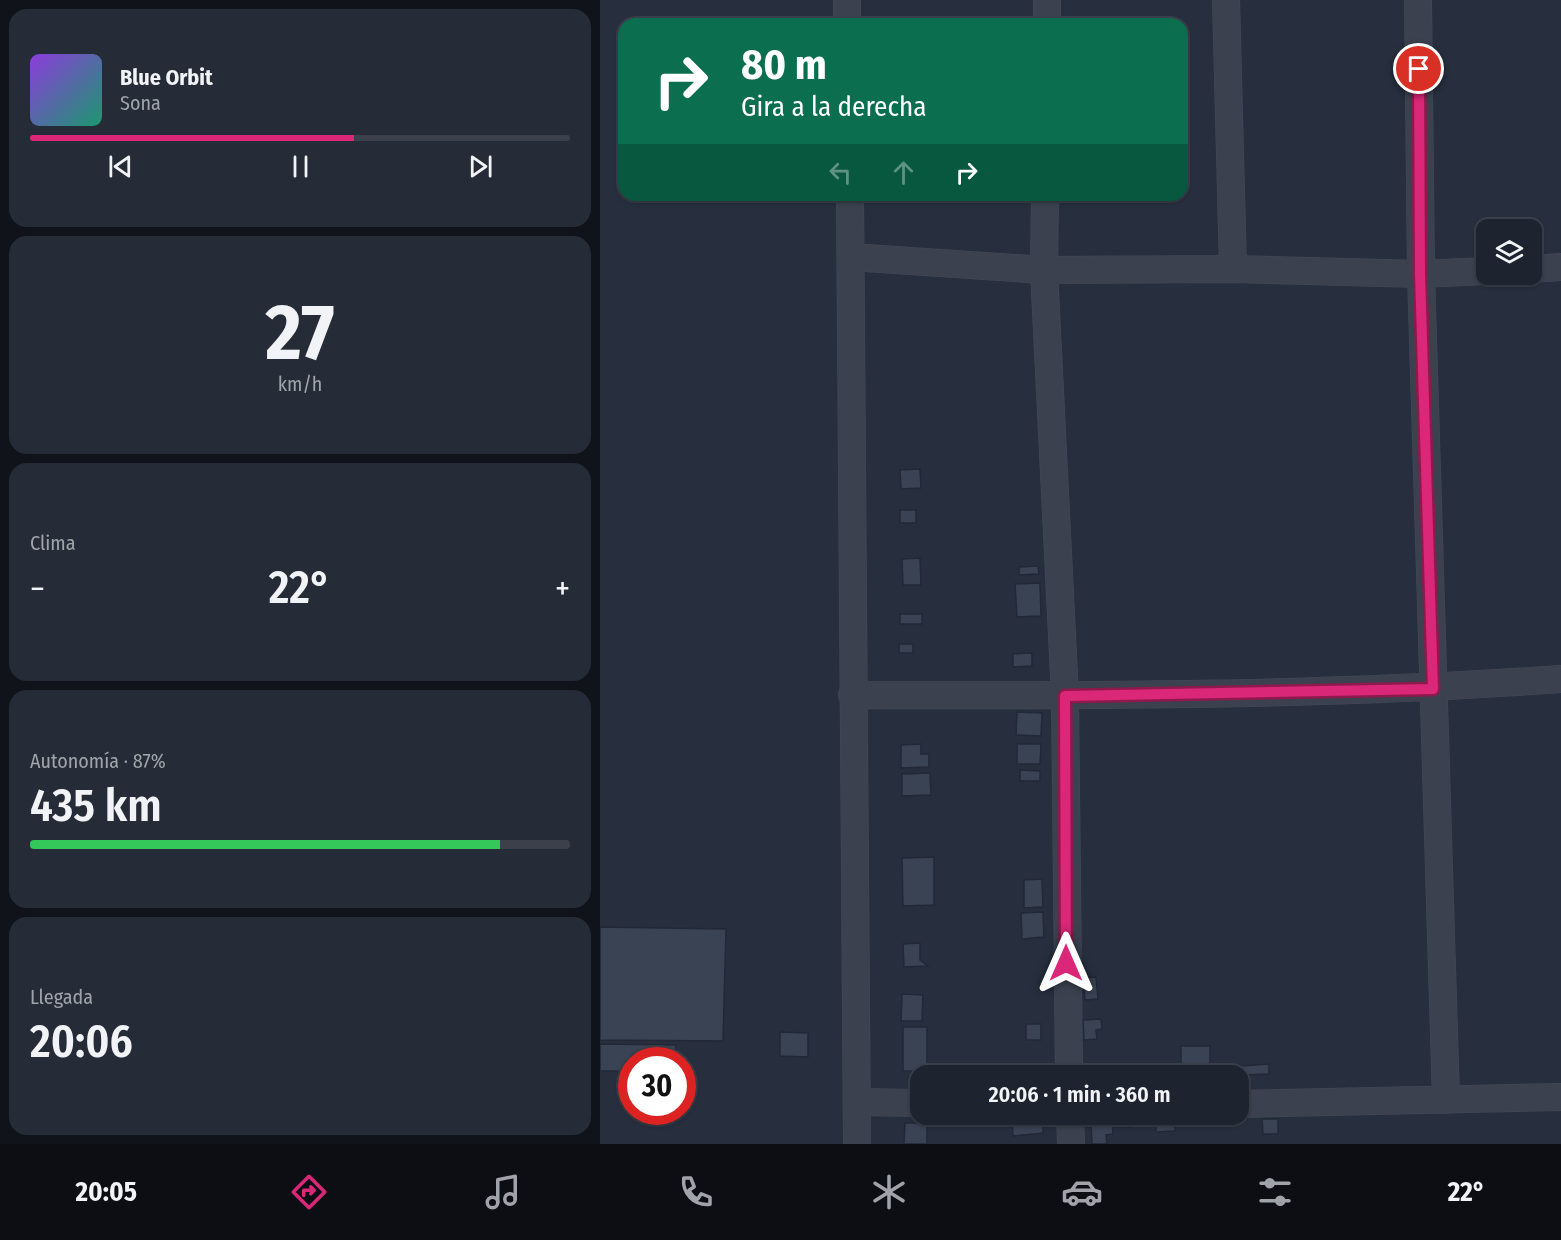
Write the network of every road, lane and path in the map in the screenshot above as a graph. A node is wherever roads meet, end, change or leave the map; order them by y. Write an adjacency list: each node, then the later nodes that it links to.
1 (847, 0): 5 (street)
2 (1047, 0): 6 (street)
3 (1226, 0): 12 (street)
4 (1418, 0): 15 (street)
5 (847, 18)
6 (1047, 18)
7 (850, 201): 9 (street)
8 (1045, 201): 13 (street)
9 (851, 257): 13 (street); 18 (street)
10 (1561, 267): 11 (street)
11 (1542, 268)
12 (1233, 269): 13 (street); 15 (street)
13 (1044, 270): 19 (street)
14 (1476, 271): 15 (street)
15 (1420, 274): 17 (street)
16 (1561, 679): 17 (street)
17 (1433, 689): 19 (street); 22 (street)
18 (852, 695): 19 (street); 23 (street)
19 (1065, 696): 20 (street)
20 (1069, 1065)
21 (1561, 1097): 22 (street)
22 (1446, 1100): 25 (street)
23 (858, 1102): 24 (street); 27 (street)
24 (910, 1103)
25 (1249, 1104)
26 (1070, 1125): 28 (street)
27 (857, 1144)
28 (1071, 1144)

